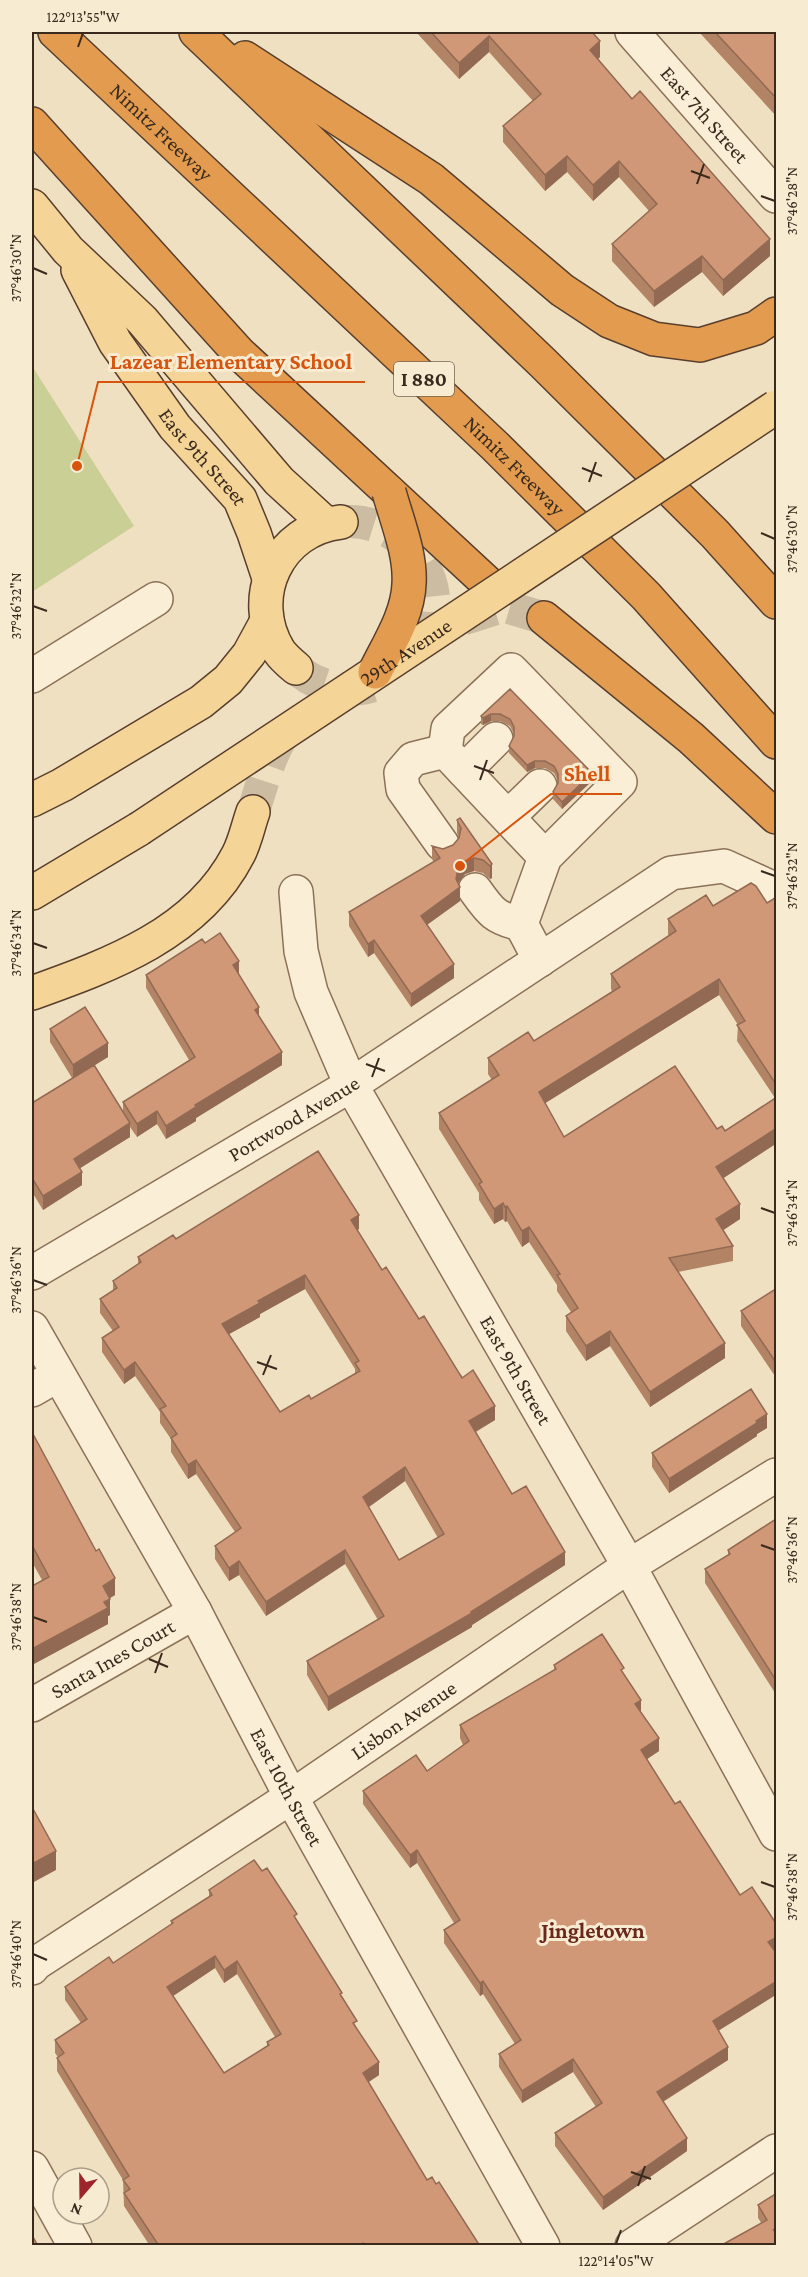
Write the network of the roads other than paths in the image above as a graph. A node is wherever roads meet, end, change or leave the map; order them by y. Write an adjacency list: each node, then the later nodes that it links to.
1 (55, 32): 22 (highway, Nimitz Freeway / I 880)
2 (196, 32): 15 (highway)
3 (203, 32): 9 (highway)
4 (632, 32): 6 (street, East 7th Street)
5 (32, 124): 11 (highway)
6 (777, 196)
7 (32, 206): 8 (main road, East 9th Street)
8 (68, 250): 12 (main road, East 9th Street); 12 (main road, East 9th Street)
9 (777, 314)
10 (777, 407): 13 (main road, 29th Avenue, bridge)
11 (389, 492): 13 (highway); 19 (highway, bridge)
12 (269, 579): 17 (main road)
13 (496, 591): 19 (main road, 29th Avenue, bridge)
14 (156, 599): 20 (street)
15 (777, 602)
16 (544, 618): 28 (highway)
17 (267, 621): 18 (main road); 25 (main road)
18 (296, 668)
19 (375, 672): 33 (main road, 29th Avenue, bridge)
20 (32, 676)
21 (496, 739): 23 (street)
22 (777, 742)
23 (455, 761): 27 (street); 29 (street); 30 (street)
24 (540, 786): 27 (street)
25 (32, 800)
26 (253, 812): 37 (main road)
27 (508, 817): 30 (street)
28 (777, 817)
29 (442, 844)
30 (545, 857): 35 (street)
31 (475, 890): 35 (street)
32 (296, 892): 38 (street, East 9th Street)
33 (32, 893)
34 (777, 893): 36 (street, Portwood Avenue)
35 (520, 924): 36 (street)
36 (540, 960): 38 (street, Portwood Avenue)
37 (32, 993)
38 (351, 1085): 39 (street, Portwood Avenue); 43 (street, East 9th Street)
39 (32, 1273)
40 (32, 1328): 41 (street, East 10th Street)
41 (45, 1382): 44 (street, East 10th Street)
42 (777, 1475): 43 (street, Lisbon Avenue)
43 (629, 1566): 46 (street, Lisbon Avenue); 47 (street, East 9th Street)
44 (195, 1612): 45 (street, Santa Ines Court); 46 (street, East 10th Street)
45 (32, 1705)
46 (291, 1797): 48 (street, Lisbon Avenue); 52 (street, East 10th Street)
47 (777, 1834)
48 (32, 1968)
49 (777, 2151): 53 (street)
50 (32, 2168): 51 (street)
51 (75, 2246)
52 (543, 2246)
53 (632, 2246)

